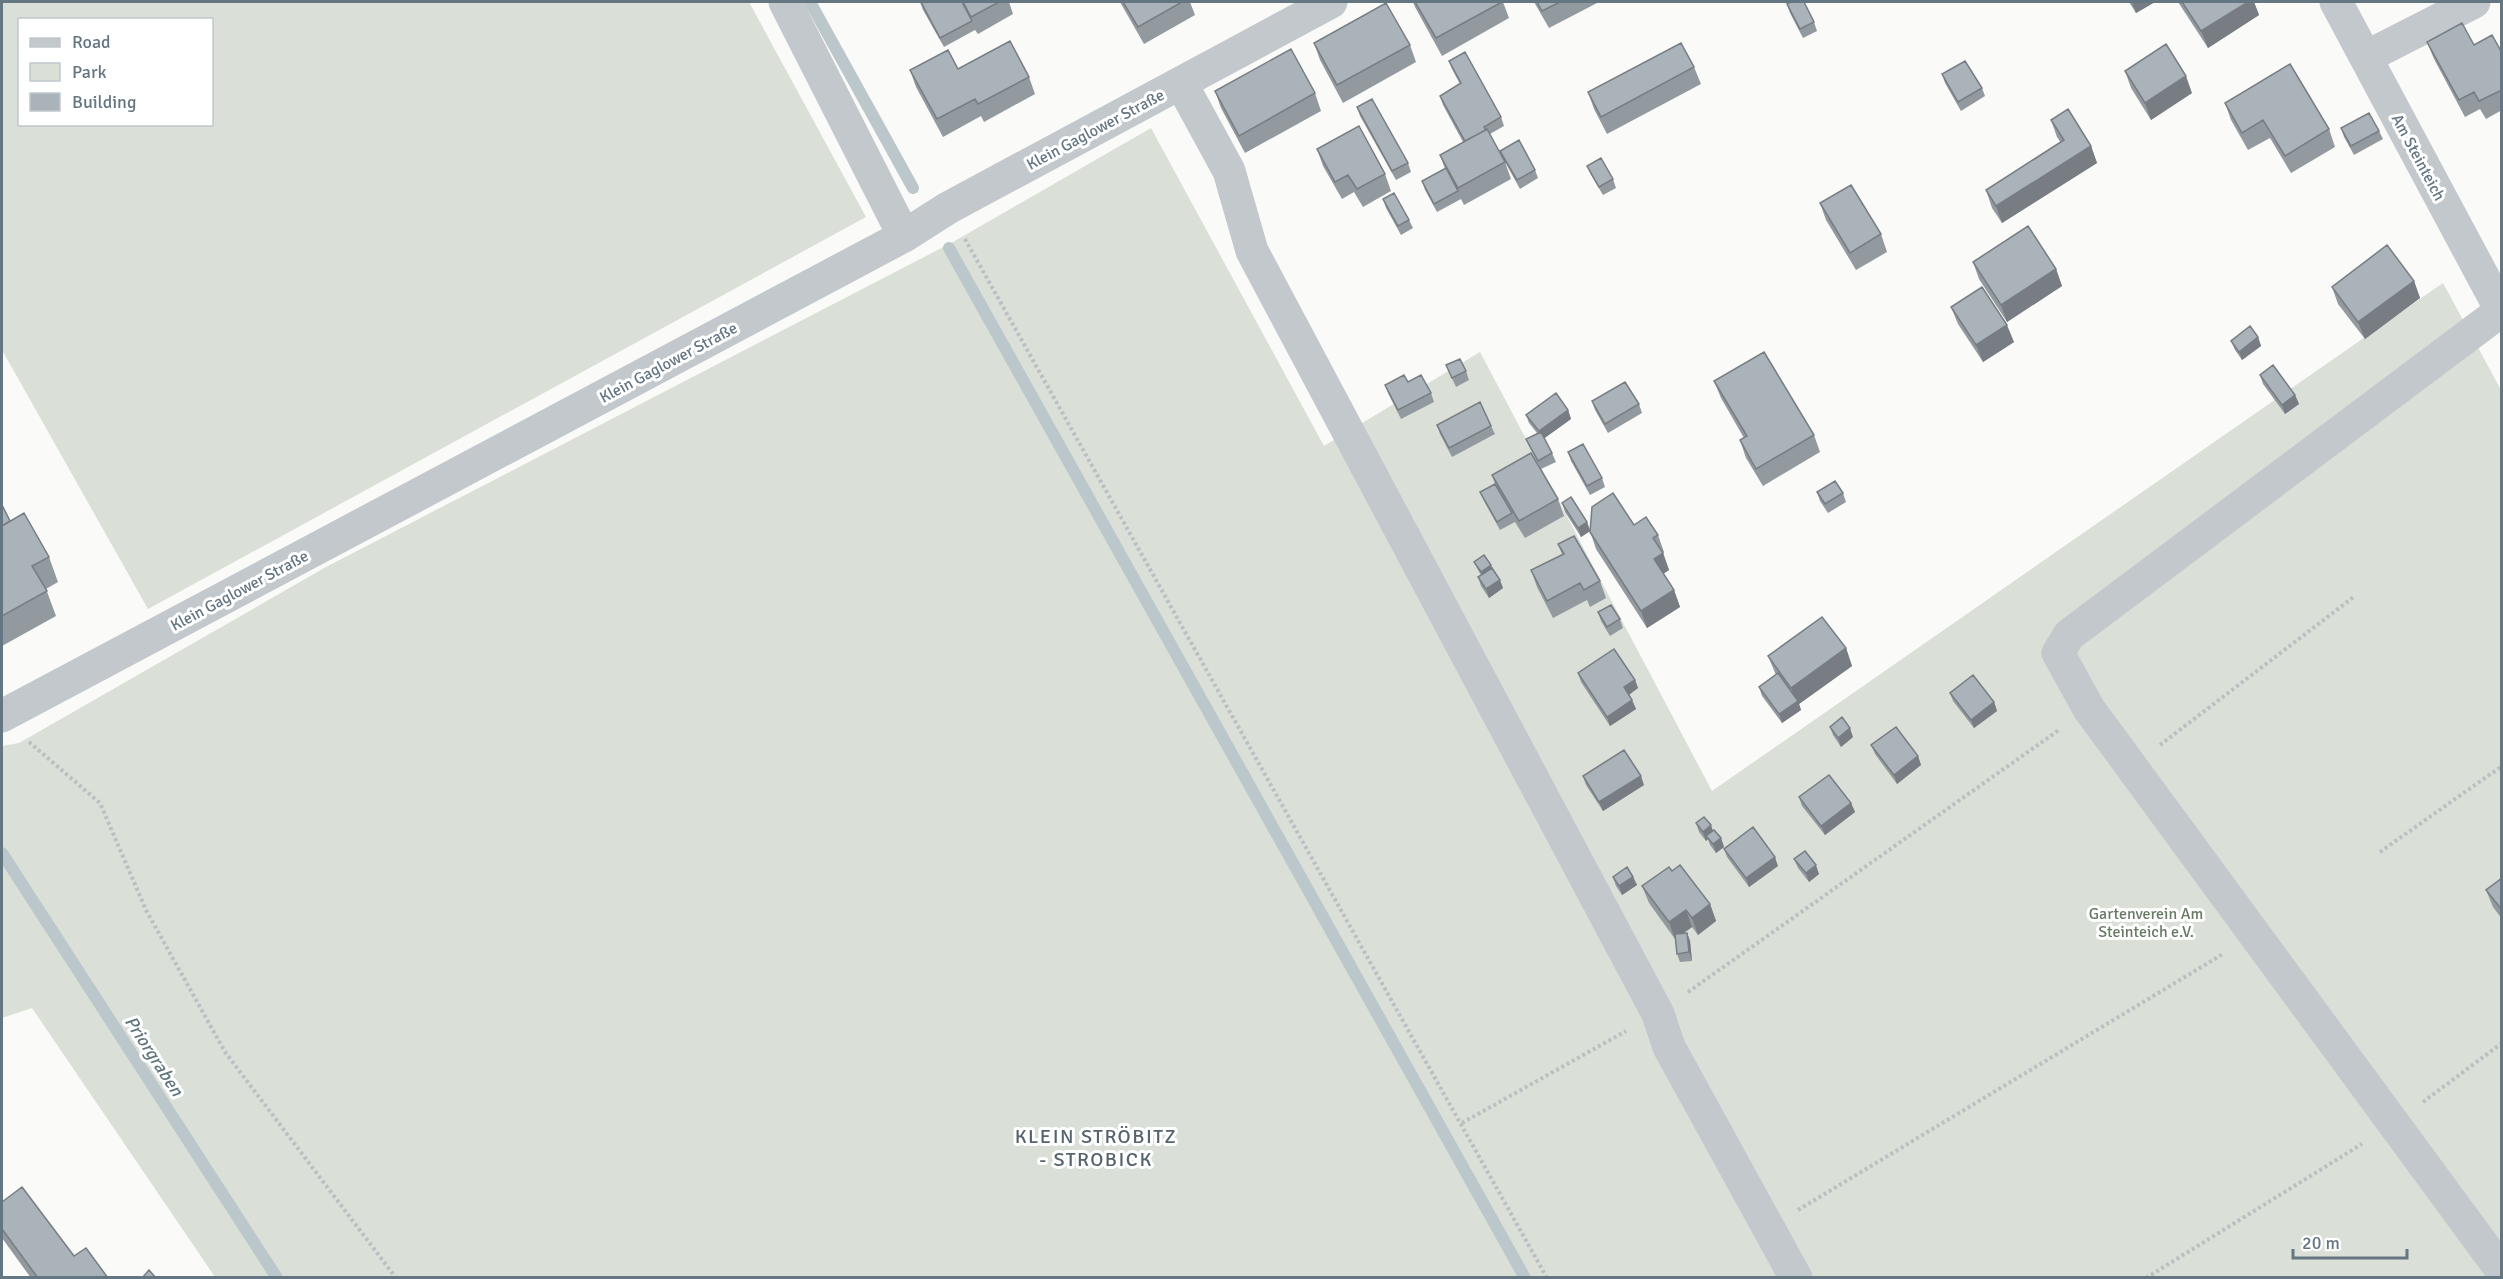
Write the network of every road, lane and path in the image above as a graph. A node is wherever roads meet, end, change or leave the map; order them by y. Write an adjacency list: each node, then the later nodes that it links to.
1 (785, 2): 8 (street)
2 (1331, 2): 6 (street, Klein Gaglower Straße)
3 (2336, 2): 5 (street, Am Steinteich)
4 (2474, 2): 5 (street)
5 (2366, 57): 9 (street, Am Steinteich)
6 (1181, 82): 7 (street, Klein Gaglower Straße); 18 (street)
7 (948, 208): 8 (street, Klein Gaglower Straße); 20 (path)
8 (904, 236): 12 (street, Klein Gaglower Straße)
9 (2501, 311): 11 (street)
10 (2355, 596): 15 (path)
11 (2089, 709): 15 (street); 18 (path)
12 (2, 716)
13 (28, 741): 24 (path)
14 (2502, 766): 16 (path)
15 (2131, 767): 17 (street)
16 (2380, 852)
17 (2255, 935): 21 (street); 22 (path)
18 (1658, 1014): 20 (path); 22 (street)
19 (2502, 1043): 21 (path)
20 (1462, 1123): 25 (path)
21 (2393, 1124): 23 (street); 27 (path)
22 (1768, 1228): 26 (street)
23 (2502, 1271)
24 (396, 1278)
25 (1547, 1278)
26 (1796, 1278)
27 (2146, 1278)

